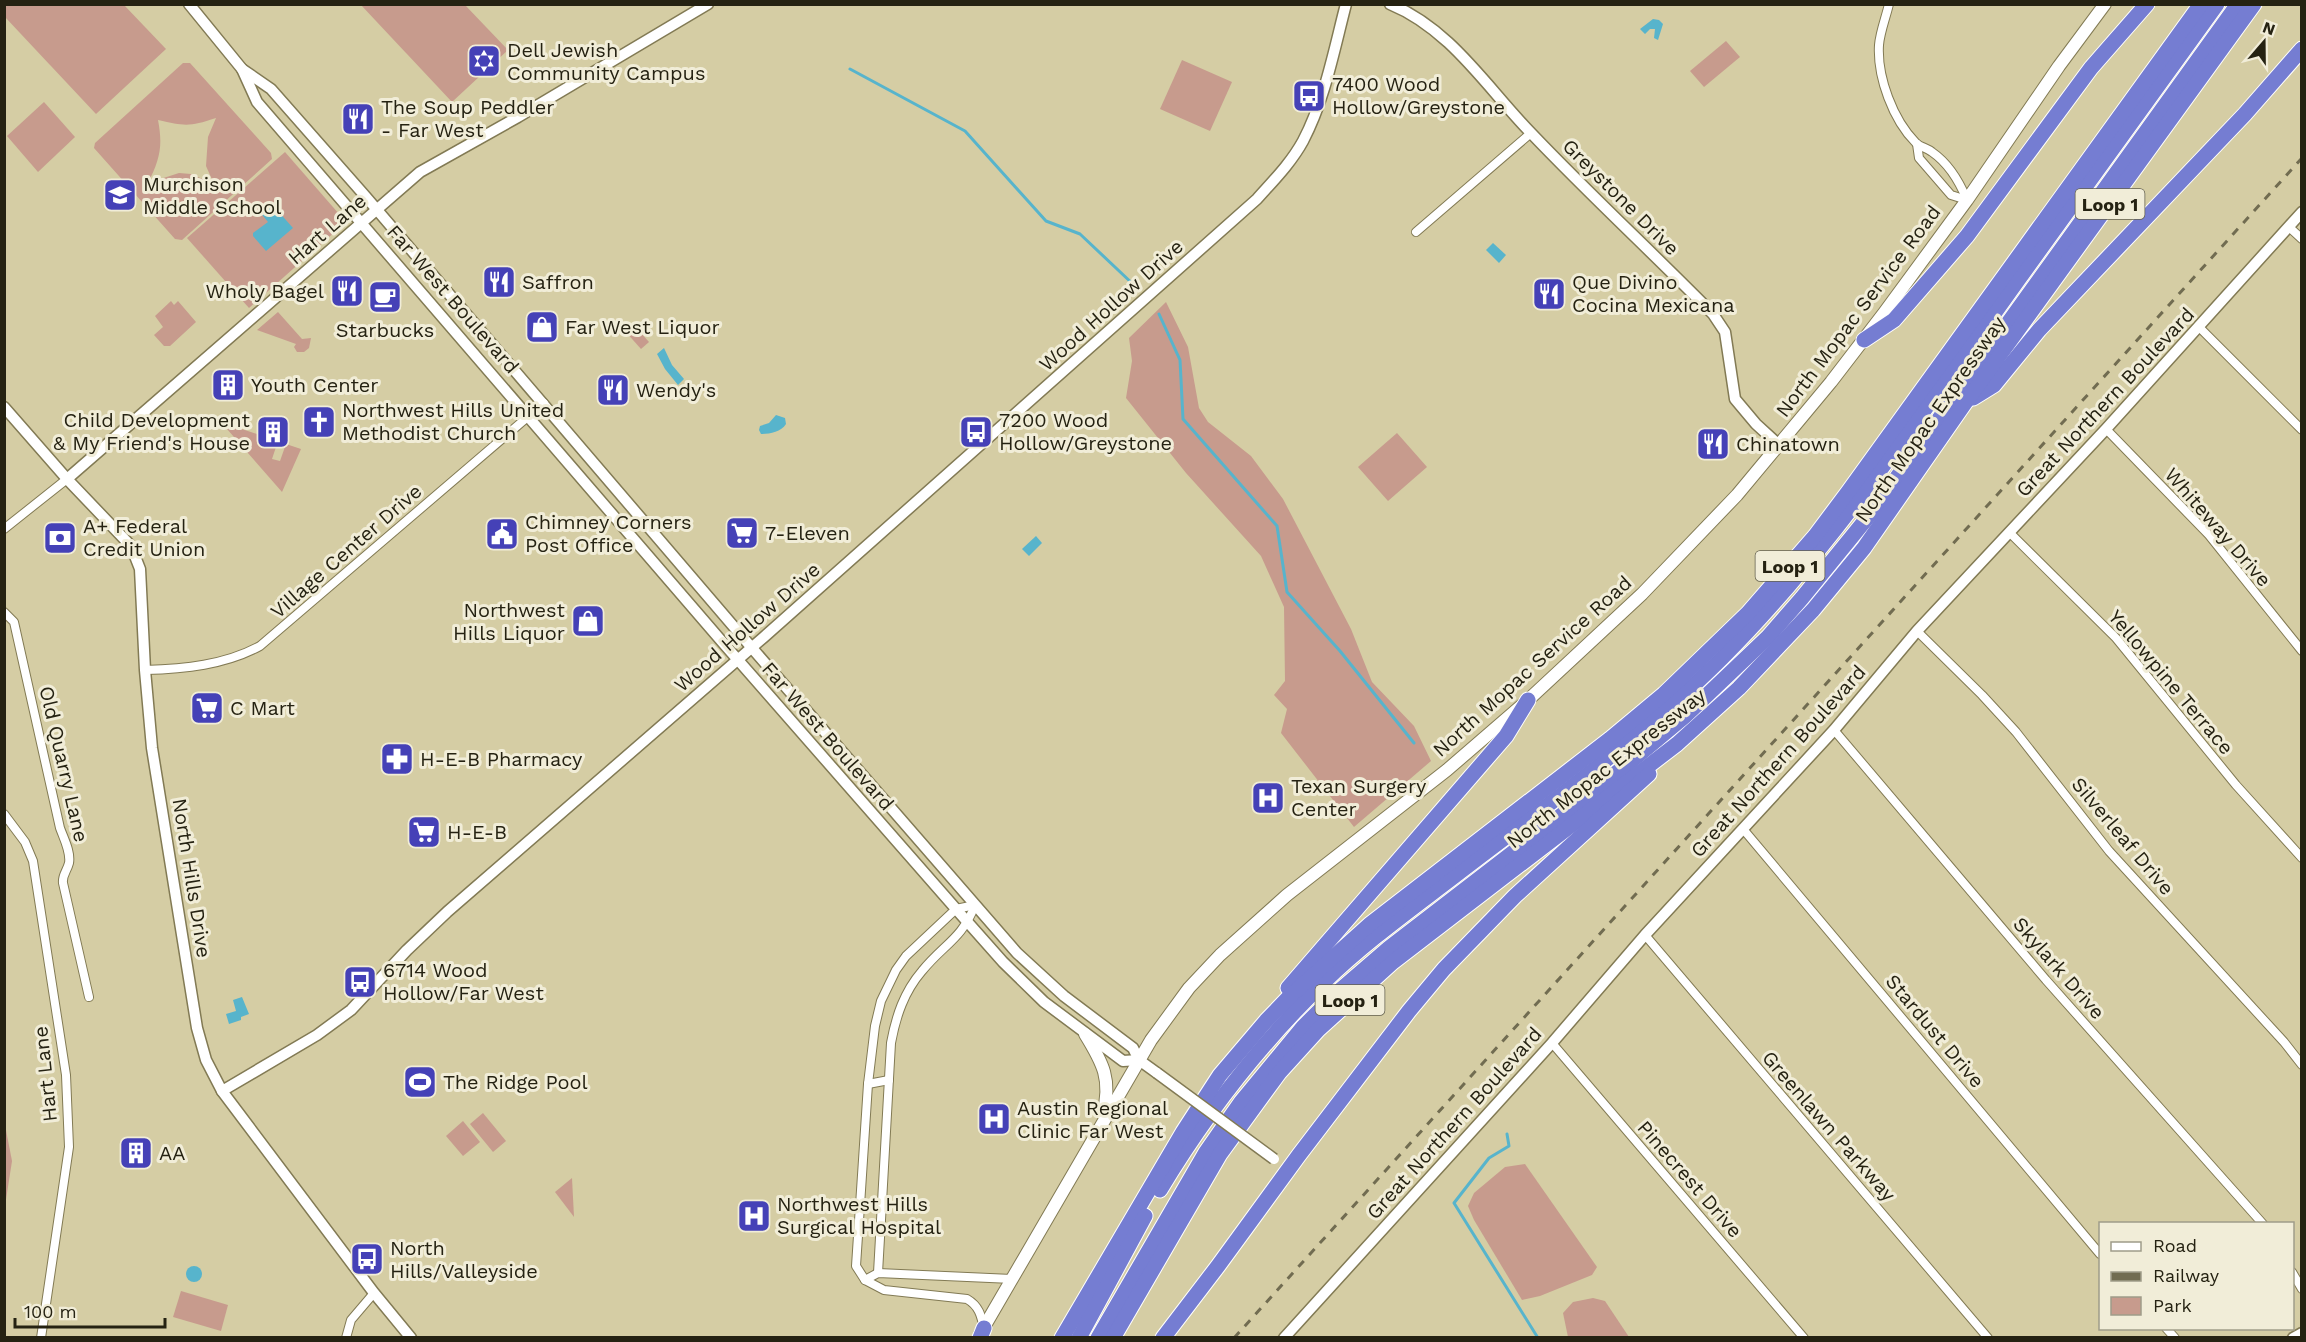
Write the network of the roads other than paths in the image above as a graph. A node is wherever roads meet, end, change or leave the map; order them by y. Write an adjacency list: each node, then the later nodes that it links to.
1 (189, 4): 13 (street, Far West Boulevard)
2 (708, 4): 17 (street, Hart Lane)
3 (1346, 4): 37 (street, Wood Hollow Drive)
4 (1390, 4): 14 (street, Greystone Drive)
5 (1889, 4): 15 (street)
6 (2105, 4): 16 (main road, North Mopac Service Road)
7 (2147, 4): 24 (highway)
8 (2201, 4): 52 (highway, North Mopac Expressway / Loop 1)
9 (2217, 4): 68 (highway)
10 (2238, 4): 76 (highway)
11 (2254, 4): 25 (highway, North Mopac Expressway / Loop 1)
12 (2301, 50): 25 (highway)
13 (242, 69): 17 (street, Far West Boulevard); 19 (street, Far West Boulevard)
14 (1531, 133): 21 (street); 31 (street, Greystone Drive)
15 (1917, 144): 16 (street); 16 (street)
16 (1967, 200): 24 (main road, North Mopac Service Road)
17 (377, 209): 19 (street, Hart Lane); 26 (street, Far West Boulevard)
18 (2301, 212): 20 (street, Great Northern Boulevard)
19 (362, 222): 28 (street, Far West Boulevard); 32 (street, Hart Lane)
20 (2289, 226): 22 (street); 23 (street, Great Northern Boulevard)
21 (1416, 232)
22 (2301, 239)
23 (2199, 327): 29 (street, Great Northern Boulevard); 30 (street)
24 (1864, 340): 31 (main road, North Mopac Service Road)
25 (1965, 403): 43 (highway, North Mopac Expressway / Loop 1)
26 (544, 404): 28 (street, Village Center Drive); 37 (street, Far West Boulevard)
27 (4, 407): 32 (street, North Hills Drive)
28 (530, 416): 39 (street, Far West Boulevard); 40 (street, Village Center Drive)
29 (2106, 429): 34 (street, Great Northern Boulevard); 38 (street, Whiteway Drive)
30 (2301, 430)
31 (1779, 446): 41 (main road, North Mopac Service Road)
32 (67, 479): 33 (street, Hart Lane); 40 (street, North Hills Drive)
33 (4, 529)
34 (2010, 533): 36 (street, Great Northern Boulevard); 46 (street, Yellowpine Terrace)
35 (4, 612): 51 (street, Old Quarry Lane)
36 (1917, 632): 42 (street, Great Northern Boulevard); 56 (street, Silverleaf Drive)
37 (752, 648): 39 (street, Wood Hollow Drive); 47 (street, Far West Boulevard)
38 (2301, 651)
39 (737, 660): 48 (street, Far West Boulevard); 59 (street, Wood Hollow Drive)
40 (145, 670): 59 (street, North Hills Drive)
41 (1528, 700): 52 (highway); 55 (main road, North Mopac Service Road)
42 (1834, 730): 45 (street, Great Northern Boulevard); 62 (street, Skylark Drive)
43 (1677, 744): 61 (highway); 77 (highway, North Mopac Expressway / Loop 1)
44 (4, 814): 72 (street, Hart Lane)
45 (1743, 829): 50 (street, Great Northern Boulevard); 63 (street, Stardust Drive)
46 (2301, 858)
47 (975, 905): 48 (street); 49 (street); 55 (street, Far West Boulevard)
48 (956, 909): 49 (street, Far West Boulevard); 58 (street)
49 (968, 923): 53 (street, Far West Boulevard); 57 (street)
50 (1645, 935): 54 (street, Great Northern Boulevard); 80 (street, Greenlawn Parkway)
51 (89, 997)
52 (1266, 1021): 75 (highway, North Mopac Expressway / Loop 1)
53 (1085, 1034): 55 (street, Far West Boulevard); 60 (main road)
54 (1552, 1042): 71 (street, Great Northern Boulevard); 79 (street, Pinecrest Drive)
55 (1139, 1060): 60 (main road, North Mopac Service Road); 61 (street, Far West Boulevard, bridge)
56 (2301, 1065)
57 (889, 1080): 58 (street); 64 (street)
58 (868, 1084): 66 (street)
59 (222, 1091): 67 (street, North Hills Drive)
60 (1098, 1132): 65 (main road, North Mopac Service Road)
61 (1288, 1169): 78 (highway)
62 (2261, 1222)
63 (2099, 1253)
64 (878, 1273): 65 (street); 66 (street)
65 (1012, 1279): 70 (main road, North Mopac Service Road)
66 (865, 1280): 70 (street)
67 (374, 1293): 73 (street); 74 (street, North Hills Drive)
68 (1080, 1333)
69 (2301, 1333): 81 (street)
70 (980, 1334)
71 (1289, 1336)
72 (41, 1338)
73 (346, 1338)
74 (411, 1338)
75 (1062, 1338)
76 (1098, 1338)
77 (1113, 1338)
78 (1163, 1338)
79 (1804, 1338)
80 (1988, 1338)
81 (2293, 1338)

